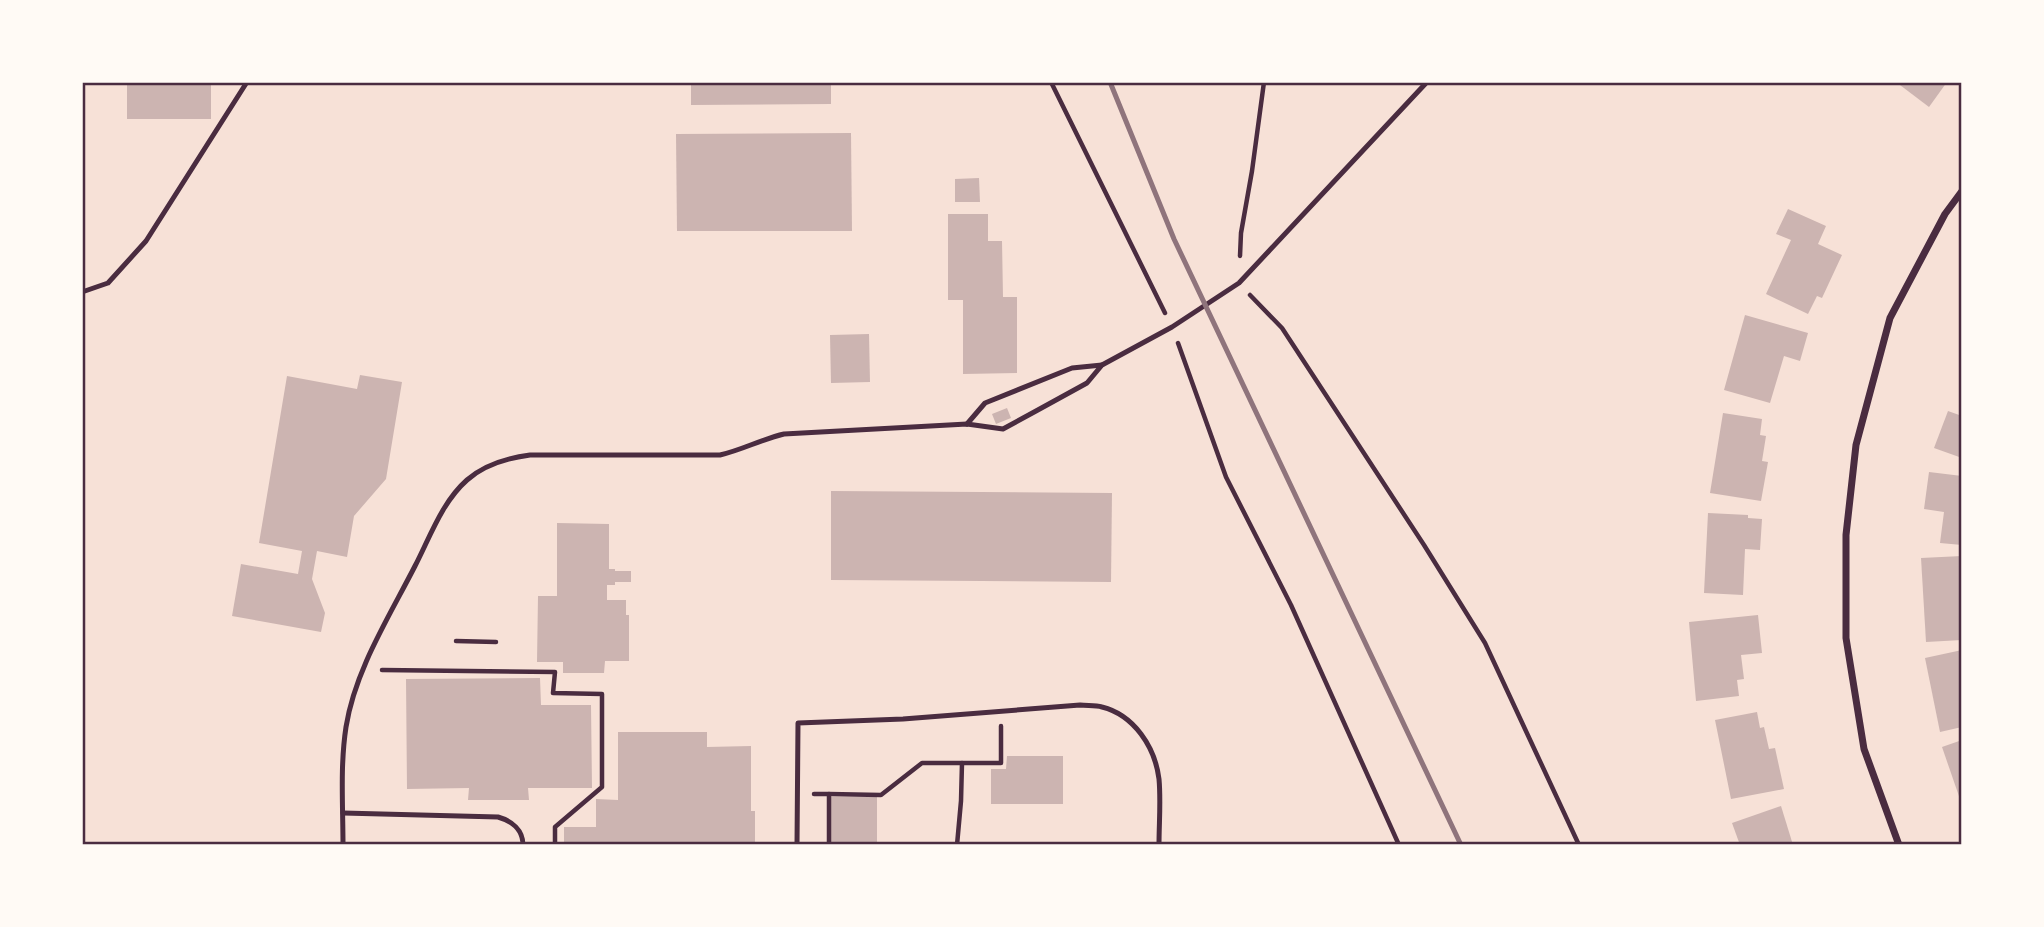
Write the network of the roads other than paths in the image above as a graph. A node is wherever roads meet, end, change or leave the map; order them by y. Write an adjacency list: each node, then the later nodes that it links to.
1 (247, 82): 4 (lane)
2 (1427, 82): 5 (lane)
3 (1962, 191): 12 (street)
4 (82, 292)
5 (1102, 365): 6 (lane); 6 (lane)
6 (967, 424): 7 (lane)
7 (342, 813): 8 (lane); 9 (lane)
8 (343, 845)
9 (523, 845)
10 (797, 845): 11 (lane)
11 (1159, 845)
12 (1899, 845)

